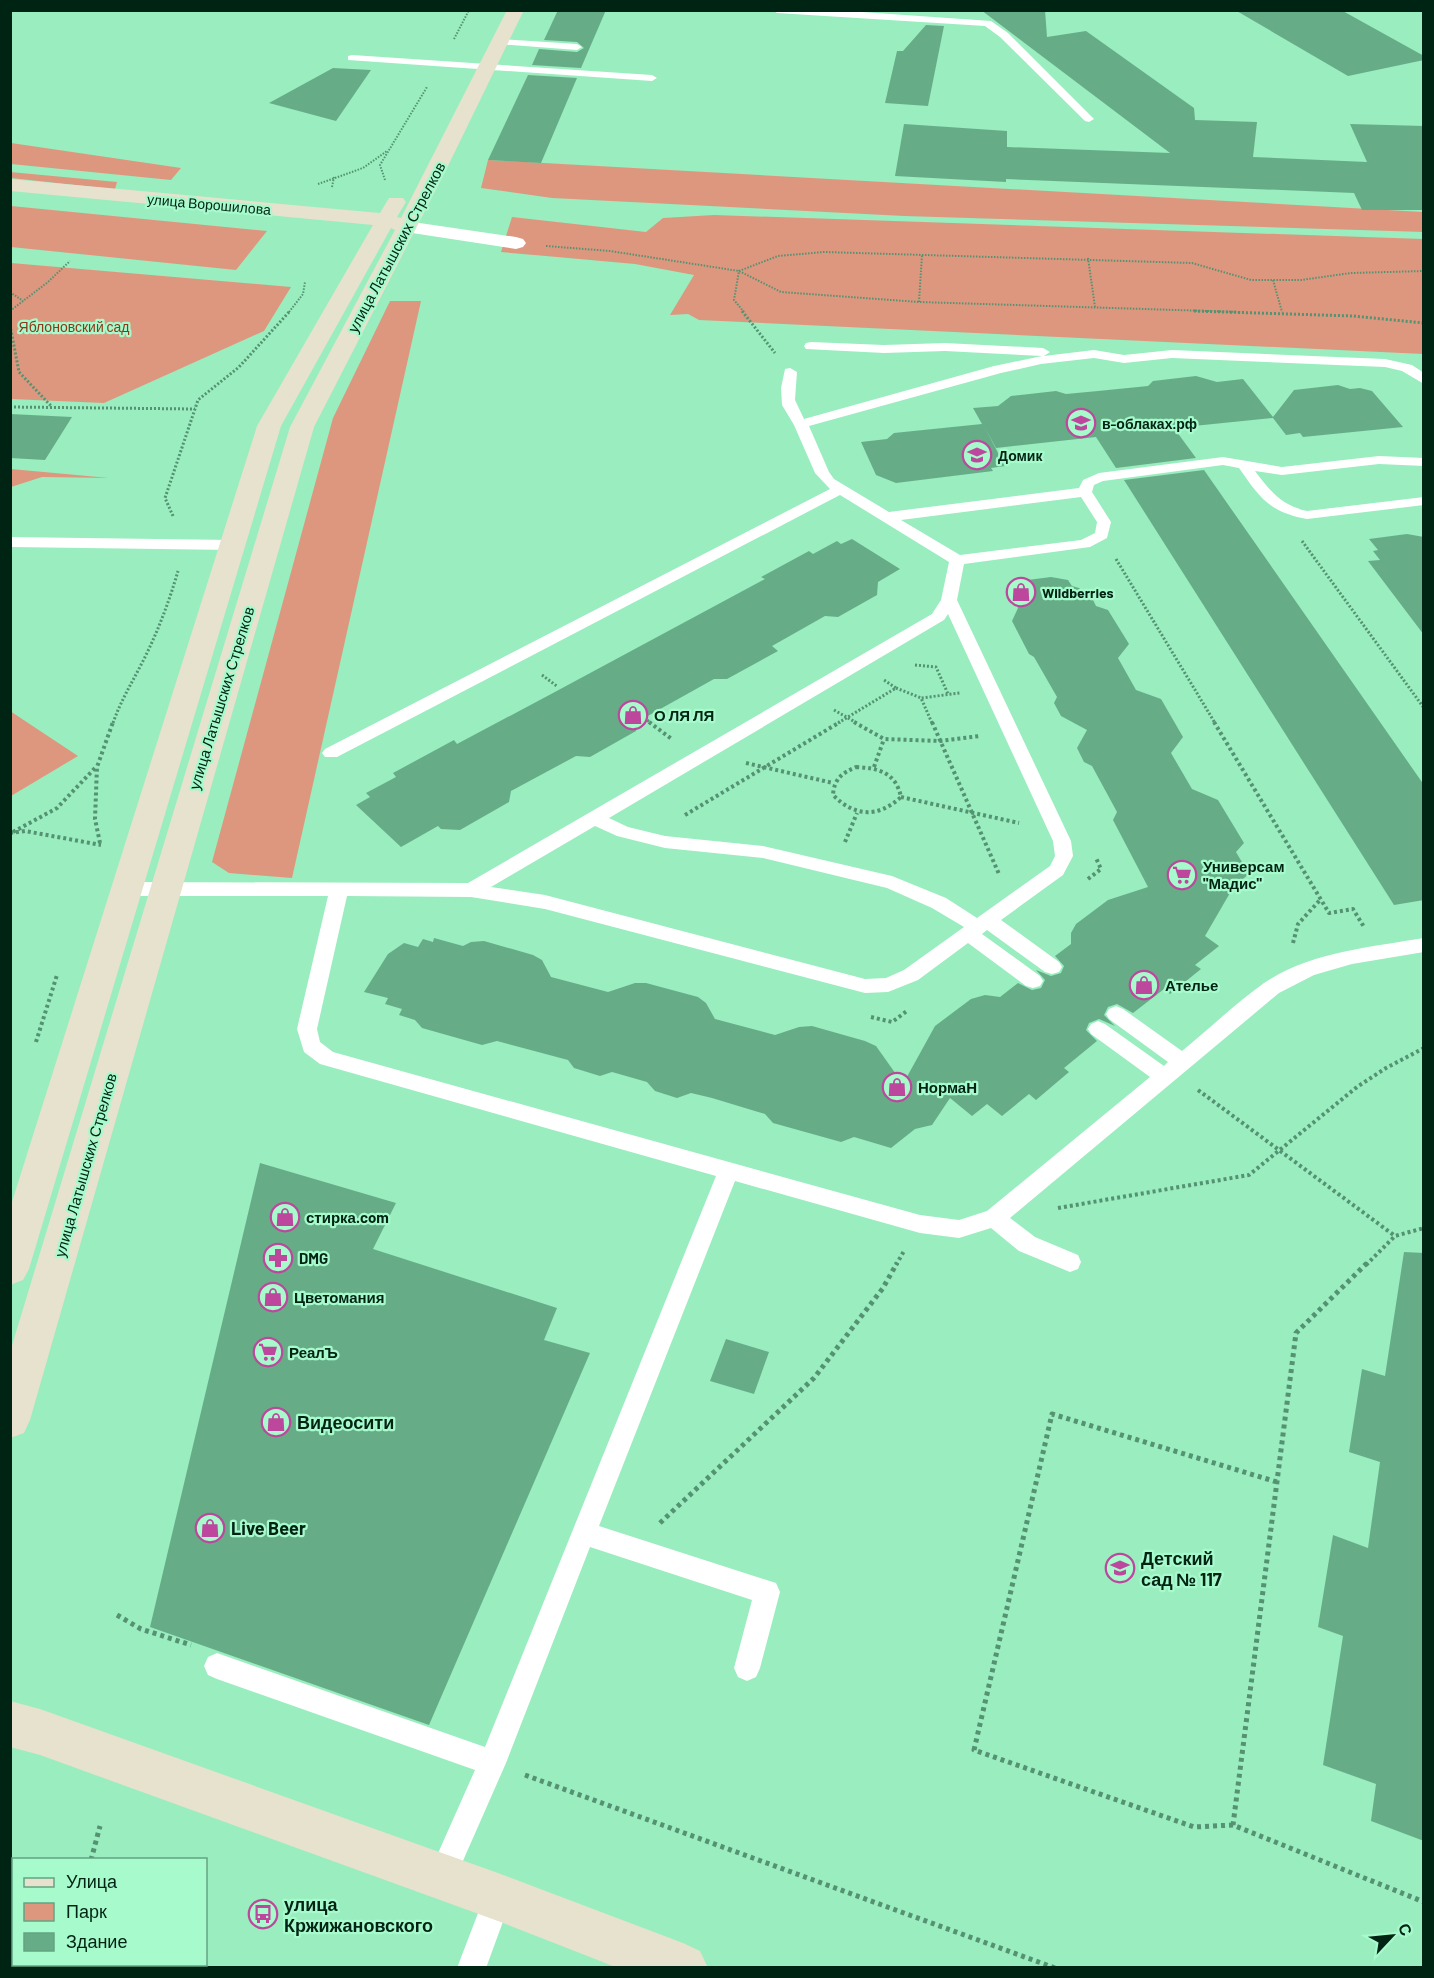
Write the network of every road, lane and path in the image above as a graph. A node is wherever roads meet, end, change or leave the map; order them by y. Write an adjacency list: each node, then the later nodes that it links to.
1 (469, 10): 8 (path)
2 (516, 10): 4 (street, улица Латышских Стрелков)
3 (777, 10): 13 (lane)
4 (501, 42): 5 (lane); 10 (street, улица Латышских Стрелков)
5 (577, 47)
6 (474, 48): 9 (street)
7 (352, 58): 8 (lane)
8 (440, 64): 9 (lane); 14 (path)
9 (465, 67): 10 (lane); 12 (street)
10 (489, 68): 11 (lane); 19 (street, улица Латышских Стрелков)
11 (651, 78)
12 (454, 87)
13 (1089, 119)
14 (390, 149): 15 (path); 17 (path)
15 (395, 184): 19 (street, улица Латышских Стрелков)
16 (10, 185): 19 (street, улица Ворошилова)
17 (312, 186)
18 (10, 195): 19 (street, улица Ворошилова)
19 (391, 225): 20 (street, улица Ворошилова); 58 (street, улица Латышских Стрелков); 92 (street, улица Латышских Стрелков)
20 (516, 243): 24 (path)
21 (922, 255): 22 (path); 24 (path); 30 (path)
22 (1088, 258): 26 (path); 31 (path)
23 (70, 261): 29 (path)
24 (739, 271): 30 (path); 42 (path)
25 (1424, 271): 26 (path)
26 (1273, 280): 33 (path)
27 (306, 282): 46 (path)
28 (10, 292): 29 (path)
29 (23, 301): 32 (path)
30 (920, 302): 31 (path)
31 (1095, 307): 33 (path)
32 (10, 311)
33 (1282, 313): 34 (path)
34 (1424, 323)
35 (10, 325): 39 (path)
36 (811, 346): 37 (lane)
37 (978, 349): 38 (lane); 41 (lane)
38 (1094, 354): 41 (lane); 43 (lane)
39 (17, 364): 40 (path); 45 (path)
40 (10, 368)
41 (999, 369): 47 (lane)
42 (790, 372): 47 (lane)
43 (1424, 380)
44 (10, 407): 45 (path)
45 (52, 408): 46 (path)
46 (195, 409): 57 (path)
47 (801, 424): 50 (lane)
48 (1424, 462): 49 (lane)
49 (1244, 465): 51 (lane); 53 (lane)
50 (840, 489): 54 (lane); 77 (lane)
51 (1085, 492): 54 (lane); 55 (lane)
52 (1424, 501): 53 (lane)
53 (1317, 514): 70 (path)
54 (886, 517): 59 (lane)
55 (1102, 536): 59 (lane); 95 (path)
56 (10, 542): 57 (lane)
57 (185, 545): 58 (lane); 79 (path)
58 (233, 545): 91 (street, улица Латышских Стрелков)
59 (957, 560): 60 (lane)
60 (948, 600): 66 (lane); 67 (lane)
61 (907, 664): 68 (path)
62 (890, 674): 65 (path)
63 (550, 681): 64 (path)
64 (558, 687)
65 (896, 688): 69 (path); 72 (path)
66 (990, 689): 68 (path); 73 (lane)
67 (808, 693): 72 (path); 78 (lane)
68 (948, 694): 69 (path)
69 (921, 698): 76 (path)
70 (1424, 708)
71 (644, 718): 75 (path)
72 (845, 719): 74 (path); 81 (path)
73 (1011, 732): 76 (path); 86 (lane)
74 (884, 739): 76 (path); 80 (path)
75 (674, 740)
76 (940, 741): 84 (path)
77 (331, 753)
78 (704, 754): 81 (path); 85 (lane)
79 (97, 767): 87 (path); 89 (path)
80 (874, 767): 82 (path); 83 (path)
81 (764, 768): 82 (path); 88 (path)
82 (833, 783): 83 (path)
83 (901, 797): 84 (path)
84 (972, 813): 86 (path); 96 (path)
85 (594, 818): 88 (lane); 94 (lane)
86 (1058, 832): 96 (lane)
87 (11, 833): 89 (path)
88 (646, 838): 97 (lane)
89 (100, 843): 90 (path); 91 (path)
90 (96, 854)
91 (128, 889): 92 (lane); 118 (street, улица Латышских Стрелков)
92 (165, 890): 93 (lane); 119 (street, улица Латышских Стрелков)
93 (339, 890): 94 (lane); 112 (lane)
94 (471, 890): 97 (lane)
95 (1320, 900): 98 (path); 100 (path)
96 (1012, 902): 97 (lane)
97 (978, 927): 101 (lane); 103 (lane)
98 (1370, 936)
99 (1424, 945): 108 (lane)
100 (1293, 946)
101 (1052, 967)
102 (61, 968): 106 (path)
103 (1033, 981)
104 (1116, 1014): 108 (lane)
105 (1098, 1029): 109 (lane)
106 (35, 1043)
107 (1424, 1048): 111 (path)
108 (1183, 1062): 109 (lane)
109 (1165, 1077): 113 (lane)
110 (1194, 1086): 111 (path)
111 (1280, 1151): 113 (path); 116 (path)
112 (728, 1171): 114 (lane); 121 (lane)
113 (994, 1218): 114 (lane); 117 (lane)
114 (920, 1224): 122 (path)
115 (1424, 1228): 116 (path)
116 (1395, 1236): 120 (path)
117 (1070, 1262)
118 (10, 1269)
119 (10, 1420)
120 (1277, 1482): 129 (path); 129 (path)
121 (584, 1533): 122 (lane); 127 (lane)
122 (633, 1549): 125 (lane)
123 (117, 1615): 124 (path)
124 (217, 1666): 127 (lane)
125 (747, 1668)
126 (10, 1724): 131 (street)
127 (492, 1763): 131 (lane); 136 (path)
128 (100, 1826): 130 (path)
129 (1233, 1826): 133 (path)
130 (92, 1858)
131 (441, 1878): 132 (street)
132 (498, 1897): 134 (lane); 135 (street)
133 (1424, 1902)
134 (471, 1968)
135 (682, 1968)
136 (1054, 1968)

